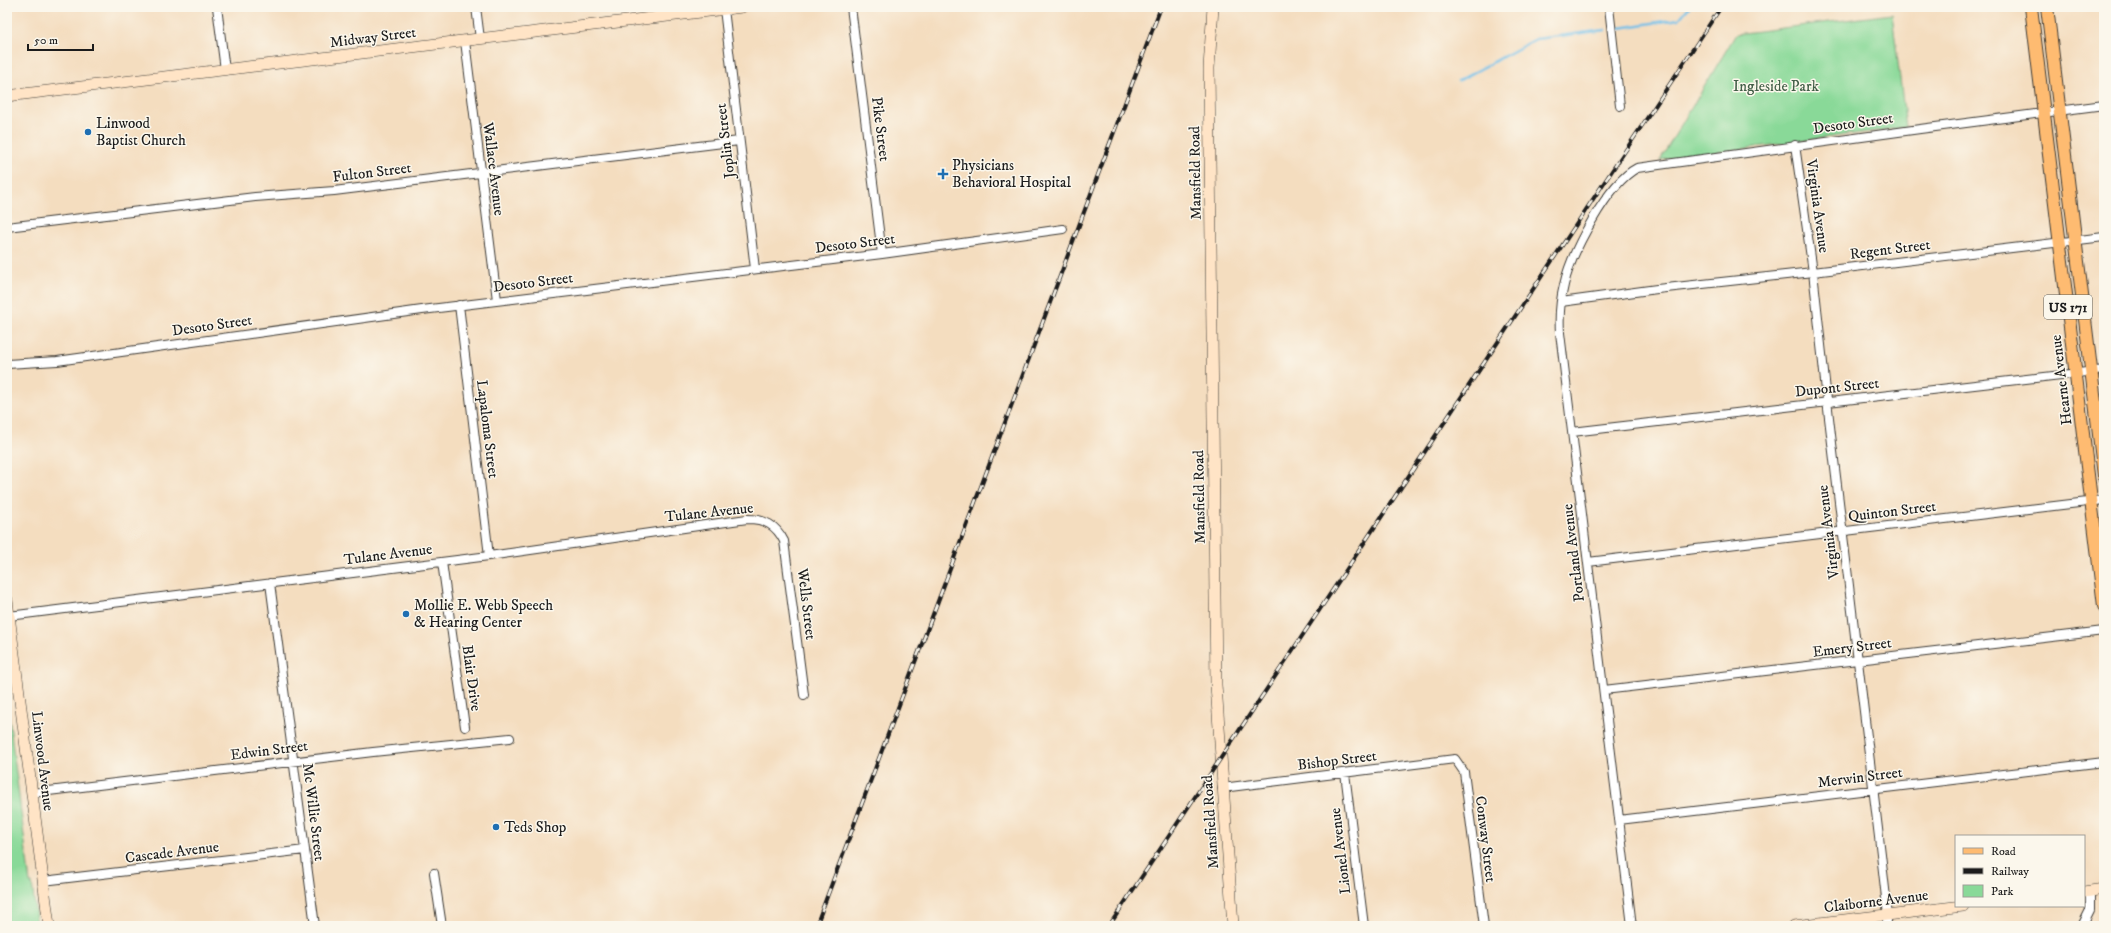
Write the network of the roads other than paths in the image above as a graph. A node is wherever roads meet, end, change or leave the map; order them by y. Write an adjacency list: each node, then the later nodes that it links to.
1 (217, 7): 14 (street)
2 (476, 7): 11 (street)
3 (740, 7): 10 (main road, Midway Street)
4 (851, 7): 29 (street, Pike Street)
5 (1206, 7): 13 (main road, Mansfield Road)
6 (1213, 7): 13 (main road, Mansfield Road)
7 (1609, 7): 17 (street)
8 (2031, 7): 19 (main road, Hearne Avenue / US 171)
9 (2047, 7): 18 (main road, Hearne Avenue / US 171)
10 (724, 9): 11 (main road, Midway Street); 20 (street, Joplin Street)
11 (480, 39): 12 (main road, Midway Street)
12 (465, 41): 14 (main road, Midway Street); 22 (street, Wallace Avenue)
13 (1209, 68): 63 (main road, Mansfield Road)
14 (225, 70): 15 (main road, Midway Street)
15 (7, 96)
16 (2104, 105): 18 (street, Desoto Street)
17 (1620, 106)
18 (2060, 110): 19 (street, Desoto Street); 27 (main road, Hearne Avenue / US 171)
19 (2044, 112): 21 (street, Desoto Street); 28 (main road, Hearne Avenue / US 171)
20 (739, 141): 22 (street, Fulton Street); 30 (street, Joplin Street)
21 (1795, 145): 23 (street, Desoto Street); 31 (street, Virginia Avenue)
22 (480, 173): 24 (street, Fulton Street); 32 (street, Wallace Avenue)
23 (1615, 188): 33 (street, Portland Avenue)
24 (7, 227)
25 (1063, 229): 29 (street, Desoto Street)
26 (2104, 238): 27 (street, Regent Street)
27 (2076, 241): 28 (street, Regent Street); 37 (main road, Hearne Avenue / US 171)
28 (2060, 243): 31 (street, Regent Street); 38 (main road, Hearne Avenue / US 171)
29 (882, 254): 30 (street, Desoto Street)
30 (755, 269): 32 (street, Desoto Street)
31 (1813, 272): 33 (street, Regent Street); 39 (street, Virginia Avenue)
32 (497, 300): 34 (street, Desoto Street)
33 (1561, 302): 40 (street, Portland Avenue)
34 (459, 305): 35 (street, Desoto Street); 46 (street, Lapaloma Street)
35 (7, 364)
36 (2104, 370): 37 (street, Dupont Street)
37 (2091, 371): 38 (street, Dupont Street); 41 (main road, Hearne Avenue / US 171)
38 (2076, 373): 39 (street, Dupont Street); 43 (main road, Hearne Avenue / US 171)
39 (1827, 402): 40 (street, Dupont Street); 45 (street, Virginia Avenue)
40 (1572, 432): 48 (street, Portland Avenue)
41 (2104, 476)
42 (2104, 500): 43 (street, Quinton Street)
43 (2091, 502): 45 (street, Quinton Street); 51 (main road, Hearne Avenue / US 171)
44 (769, 522): 46 (street, Tulane Avenue); 56 (street, Wells Street)
45 (1842, 531): 48 (street, Quinton Street); 54 (street, Virginia Avenue)
46 (489, 556): 47 (street, Tulane Avenue)
47 (442, 562): 49 (street, Tulane Avenue); 57 (street, Blair Drive)
48 (1588, 562): 55 (street, Portland Avenue)
49 (270, 583): 52 (street, Tulane Avenue); 60 (street, Mc Willie Street)
50 (7, 600): 52 (main road, Linwood Avenue)
51 (2104, 606)
52 (9, 616): 65 (main road, Linwood Avenue)
53 (2104, 631): 54 (street, Emery Street)
54 (1858, 660): 55 (street, Emery Street); 64 (street, Virginia Avenue)
55 (1604, 690): 66 (street, Portland Avenue)
56 (804, 695)
57 (465, 727)
58 (510, 738): 60 (street, Edwin Street)
59 (1455, 759): 62 (street, Bishop Street); 79 (street, Conway Street)
60 (294, 761): 65 (street, Edwin Street); 67 (street, Mc Willie Street)
61 (2104, 762): 64 (street, Merwin Street)
62 (1345, 773): 63 (street, Bishop Street); 78 (street, Lionel Avenue)
63 (1222, 788): 77 (main road, Mansfield Road)
64 (1874, 790): 66 (street, Merwin Street); 73 (street, Virginia Avenue)
65 (32, 792): 69 (main road, Linwood Avenue)
66 (1619, 820): 80 (street, Portland Avenue)
67 (305, 850): 69 (street, Cascade Avenue); 75 (street, Mc Willie Street)
68 (434, 873): 76 (street)
69 (43, 881): 74 (main road, Linwood Avenue)
70 (2104, 889): 71 (main road)
71 (2087, 891): 82 (street)
72 (1958, 907): 73 (main road, Claiborne Avenue)
73 (1887, 920): 81 (main road, Claiborne Avenue)
74 (49, 926)
75 (315, 926)
76 (442, 926)
77 (1233, 926)
78 (1364, 926)
79 (1484, 926)
80 (1632, 926)
81 (1794, 926)
82 (2082, 926)

